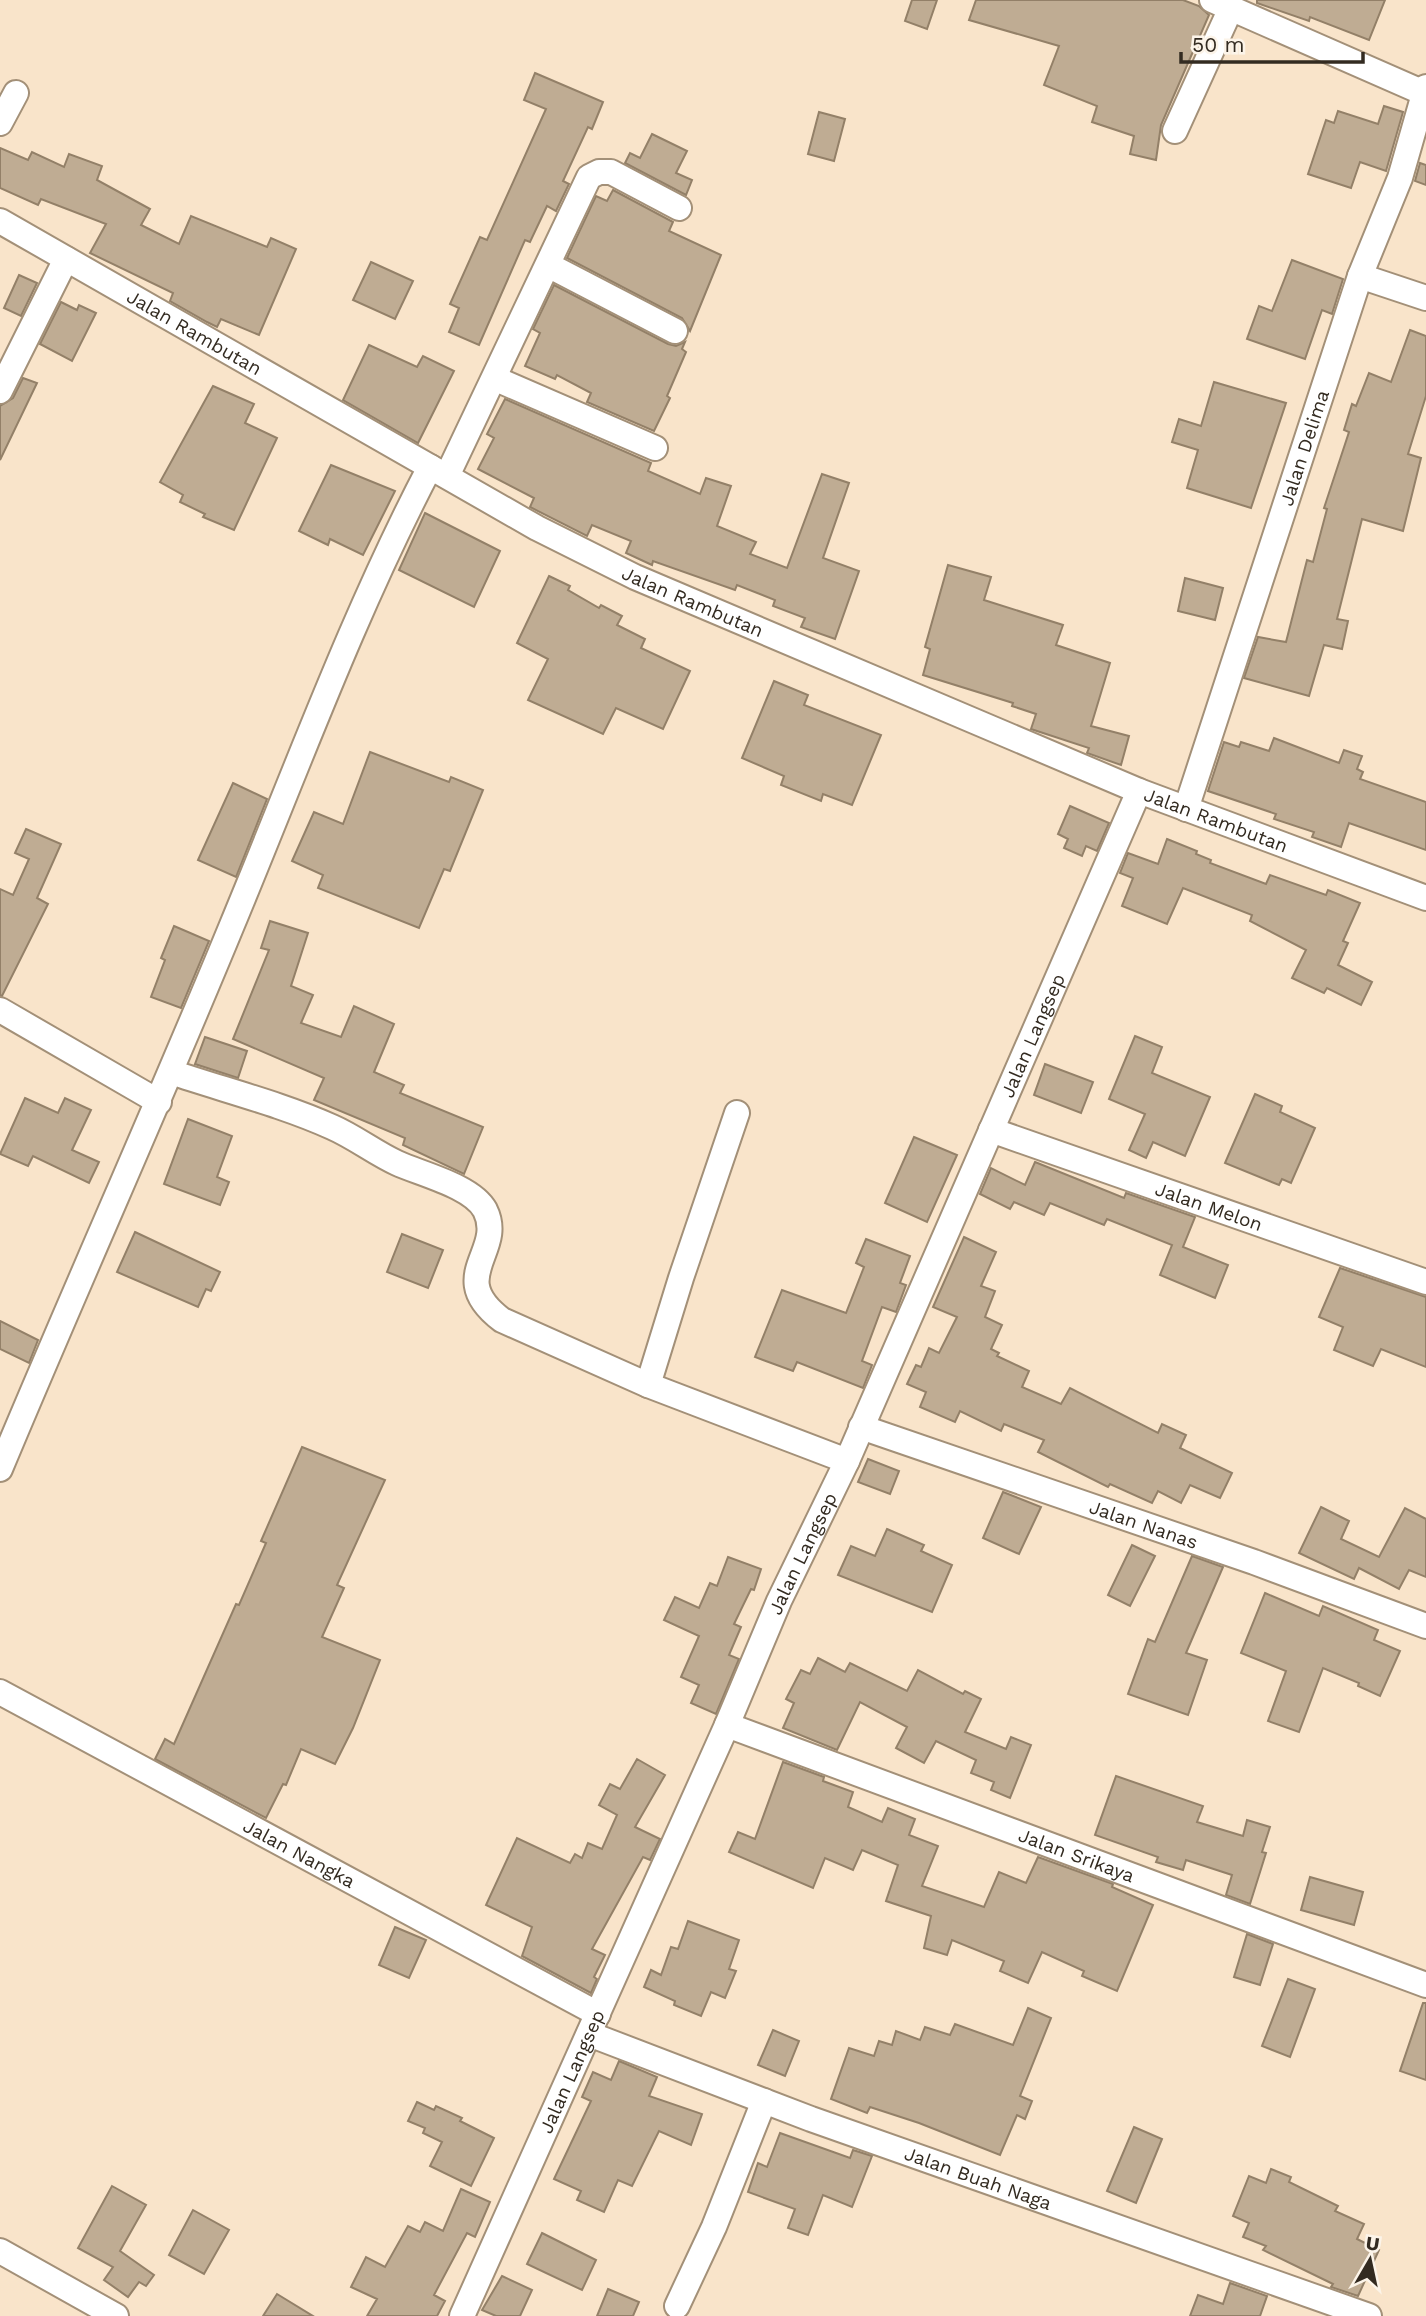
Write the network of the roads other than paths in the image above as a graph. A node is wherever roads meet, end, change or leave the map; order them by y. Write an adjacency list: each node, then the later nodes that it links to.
1 (1231, 5): 2 (street); 5 (street)
2 (1425, 90): 10 (street, Jalan Delima)
3 (16, 93): 4 (street)
4 (0, 123)
5 (1175, 131)
6 (679, 208): 9 (street)
7 (0, 221): 8 (street, Jalan Rambutan)
8 (66, 259): 14 (street); 16 (street, Jalan Rambutan)
9 (548, 265): 12 (street); 13 (street)
10 (1360, 276): 11 (street); 18 (street, Jalan Delima)
11 (1426, 298)
12 (675, 331)
13 (496, 379): 15 (street); 16 (street)
14 (0, 391)
15 (654, 449)
16 (439, 472): 17 (street, Jalan Rambutan); 21 (street)
17 (1139, 791): 18 (street, Jalan Rambutan); 24 (street, Jalan Langsep)
18 (1186, 809): 19 (street, Jalan Rambutan)
19 (1426, 898)
20 (0, 1010): 22 (street)
21 (171, 1072): 22 (street); 26 (street)
22 (159, 1102): 29 (street)
23 (737, 1113): 26 (street)
24 (991, 1130): 25 (street, Jalan Melon); 27 (street, Jalan Langsep)
25 (1426, 1282)
26 (648, 1385): 28 (street)
27 (861, 1427): 28 (street, Jalan Langsep); 30 (street, Jalan Nanas)
28 (847, 1461): 32 (street, Jalan Langsep)
29 (0, 1469)
30 (1426, 1626)
31 (0, 1692): 34 (street, Jalan Nangka)
32 (727, 1725): 33 (street, Jalan Srikaya); 34 (street, Jalan Langsep)
33 (1426, 1985)
34 (594, 2024): 35 (street, Jalan Buah Naga); 39 (street, Jalan Langsep)
35 (764, 2101): 37 (street); 40 (street, Jalan Buah Naga)
36 (0, 2251): 38 (street)
37 (677, 2306)
38 (116, 2316)
39 (462, 2316)
40 (1369, 2316)

